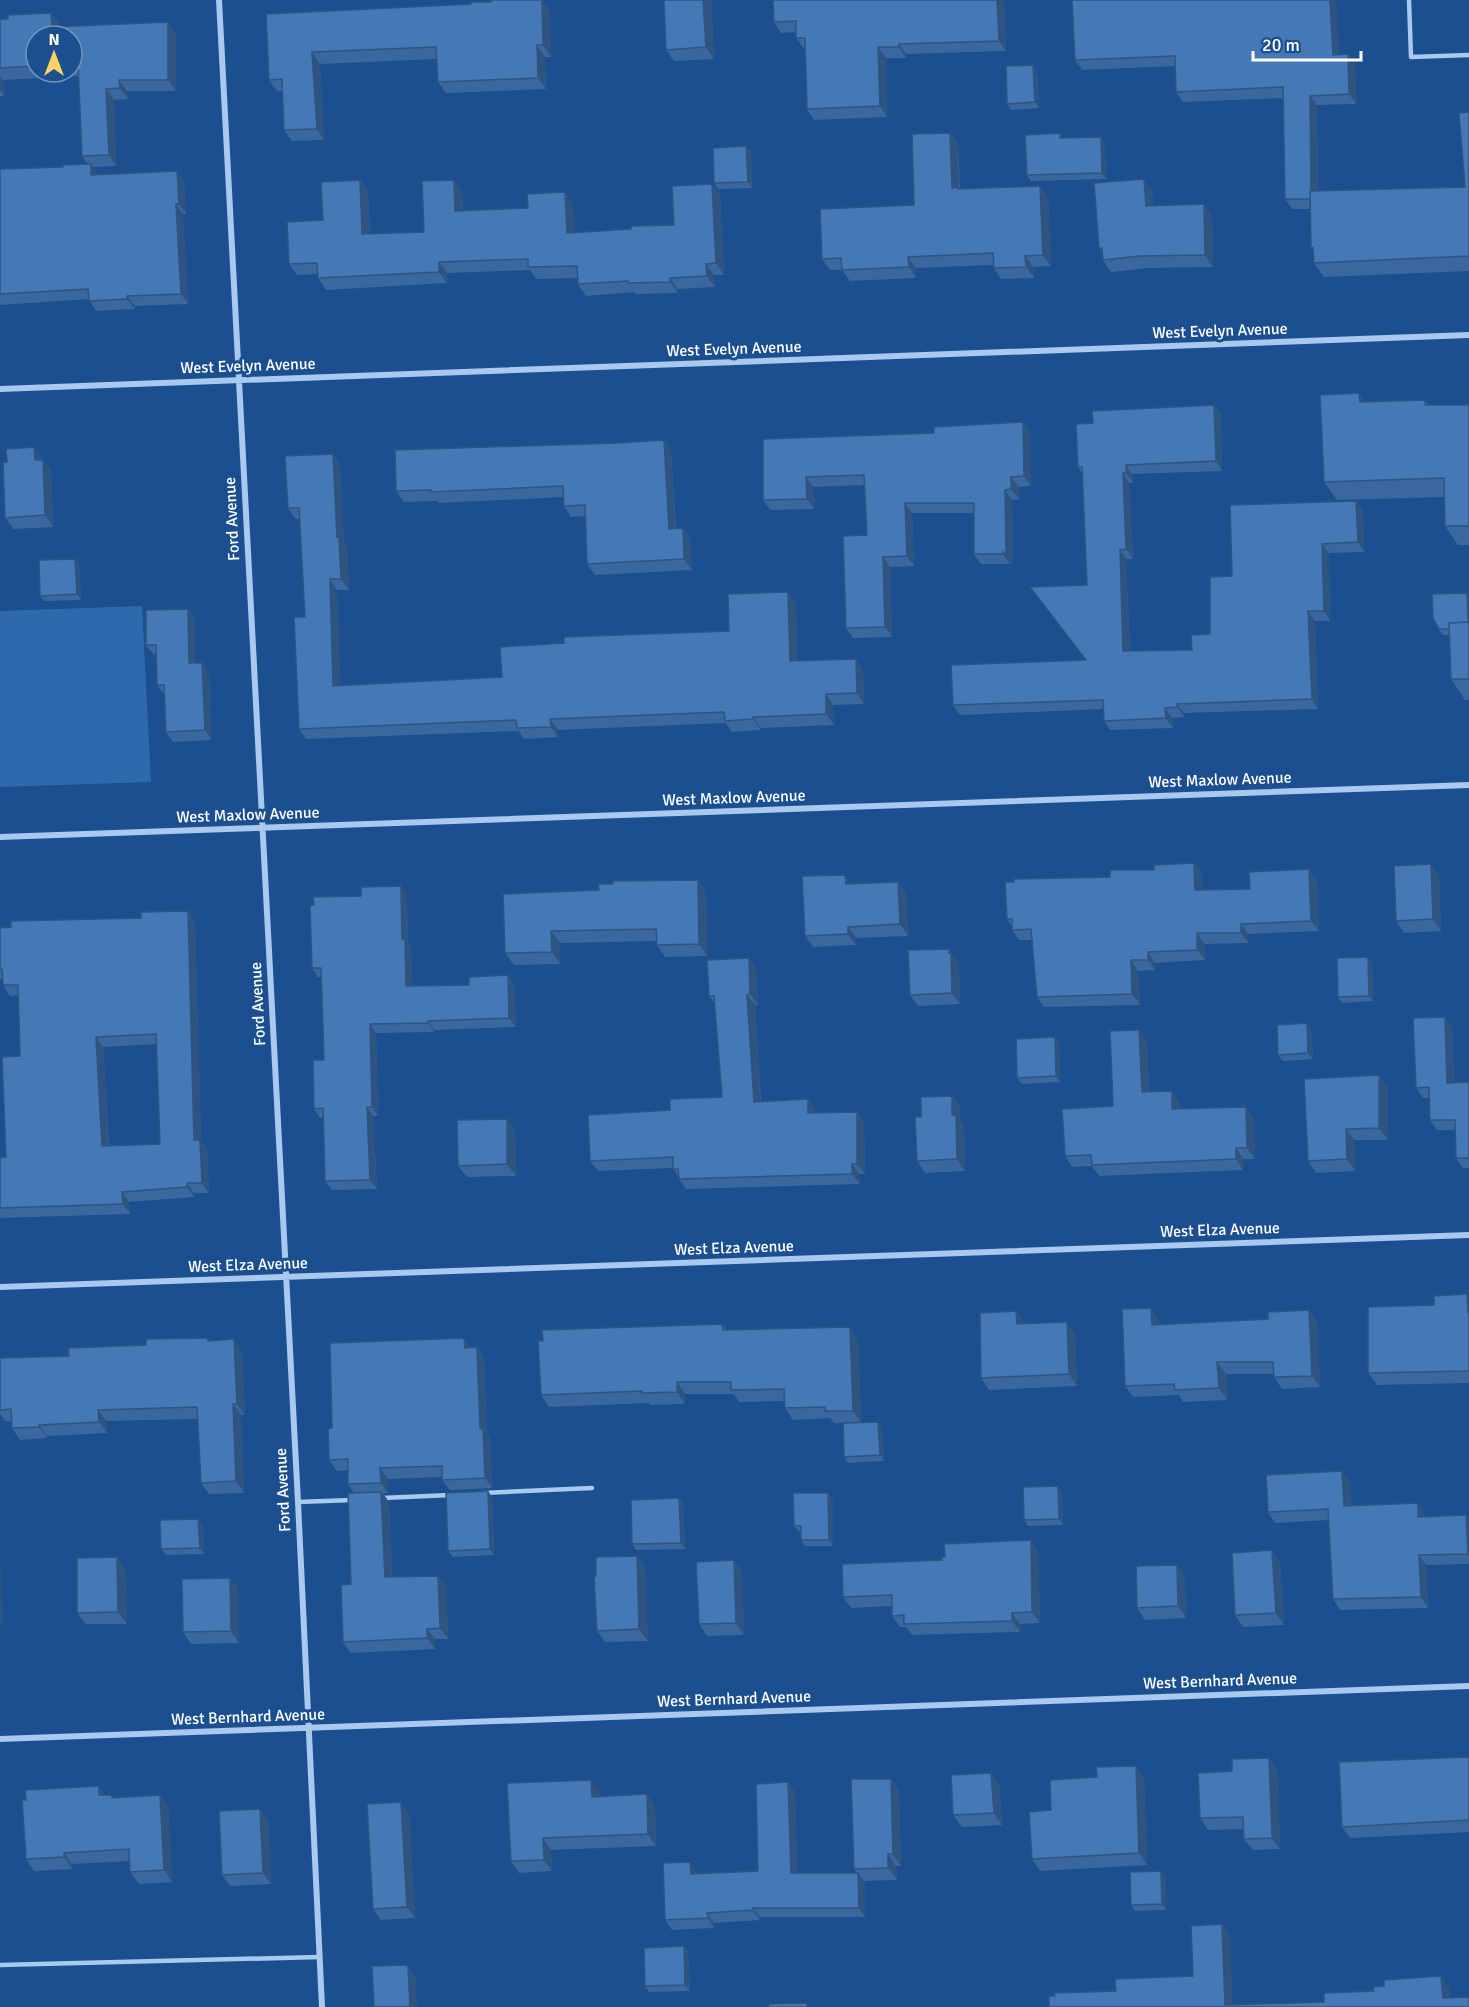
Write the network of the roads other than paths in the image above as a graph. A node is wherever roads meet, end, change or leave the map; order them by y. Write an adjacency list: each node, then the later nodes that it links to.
1 (219, 0): 5 (street, Ford Avenue)
2 (1409, 0): 3 (lane)
3 (1469, 55)
4 (1469, 335): 5 (street, West Evelyn Avenue)
5 (238, 380): 6 (street, West Evelyn Avenue); 8 (street, Ford Avenue)
6 (0, 389)
7 (1469, 785): 8 (street, West Maxlow Avenue)
8 (262, 829): 9 (street, West Maxlow Avenue); 11 (street, Ford Avenue)
9 (0, 837)
10 (1469, 1235): 11 (street, West Elza Avenue)
11 (285, 1277): 12 (street, West Elza Avenue); 18 (street, Ford Avenue)
12 (0, 1287)
13 (592, 1488): 15 (lane)
14 (463, 1494): 16 (lane)
15 (475, 1494)
16 (381, 1498)
17 (357, 1499): 18 (lane)
18 (298, 1502): 20 (street, Ford Avenue)
19 (1469, 1686): 20 (street, West Bernhard Avenue)
20 (308, 1728): 21 (street, West Bernhard Avenue); 22 (street, Ford Avenue)
21 (0, 1738)
22 (320, 1957): 23 (lane); 24 (street, Ford Avenue)
23 (0, 1965)
24 (322, 2007)

